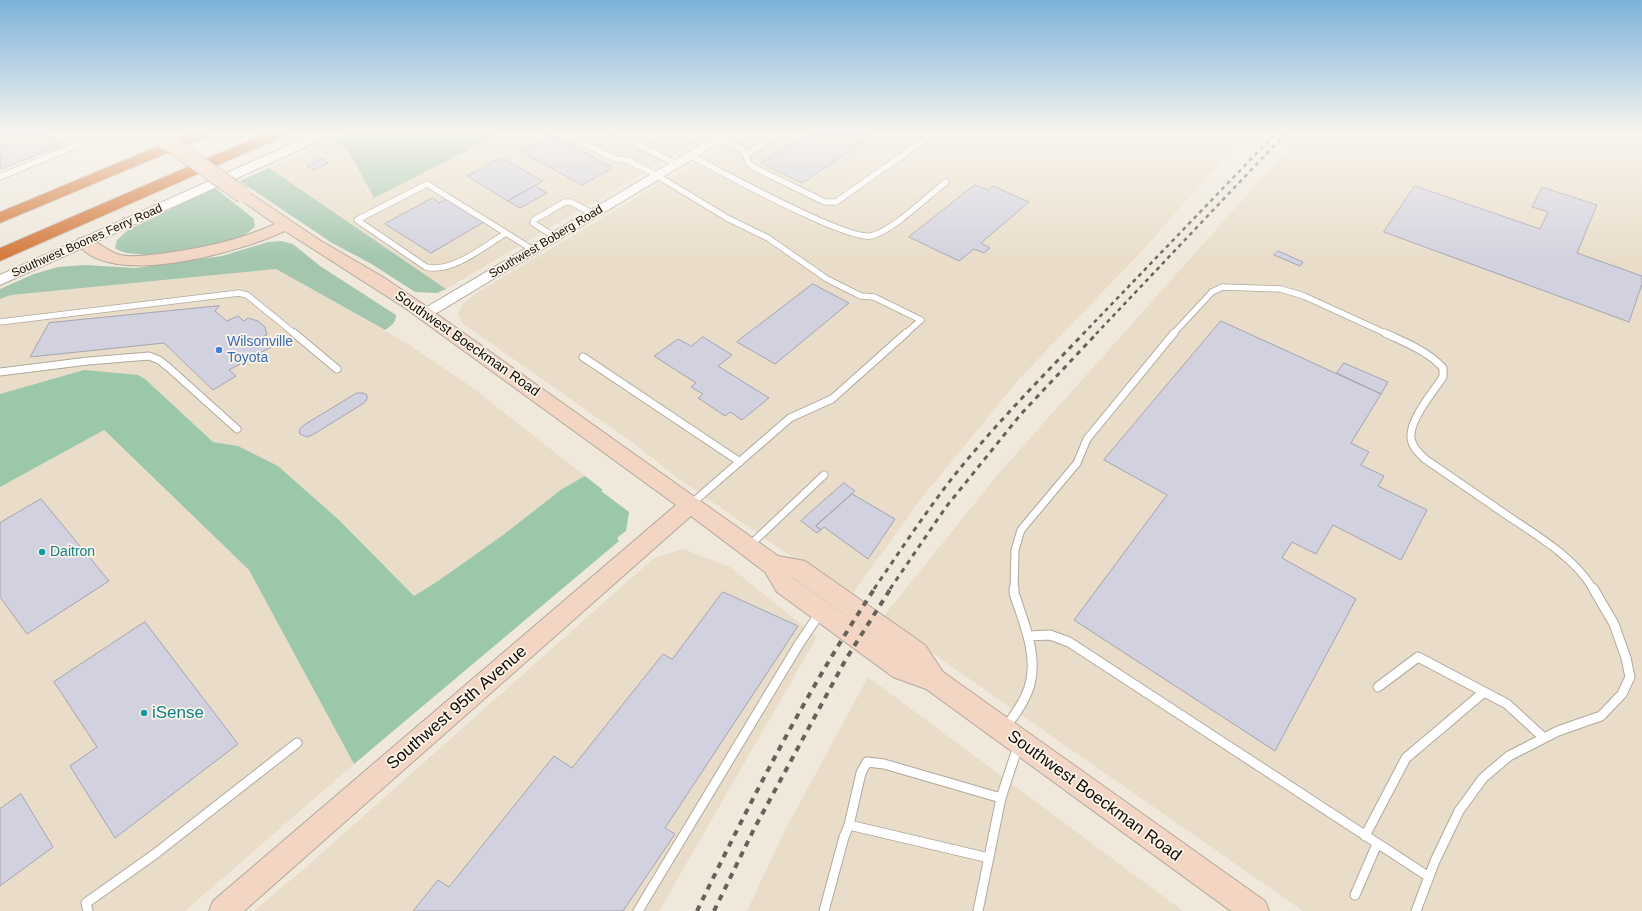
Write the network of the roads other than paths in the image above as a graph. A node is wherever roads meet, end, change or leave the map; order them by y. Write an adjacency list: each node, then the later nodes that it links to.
1 (101, 176): 11 (highway)
2 (182, 176): 17 (highway)
3 (215, 176): 12 (main road, Southwest Boeckman Road, bridge)
4 (232, 176): 15 (street, Southwest Boones Ferry Road)
5 (658, 176): 10 (street, Southwest Boberg Road); 25 (lane)
6 (730, 176): 9 (lane)
7 (770, 176): 8 (lane)
8 (874, 176)
9 (946, 182)
10 (593, 214): 14 (street, Southwest Boberg Road); 14 (lane)
11 (0, 218)
12 (286, 225): 15 (main road); 19 (main road, Southwest Boeckman Road)
13 (507, 233): 13 (lane); 16 (lane)
14 (555, 237): 16 (street, Southwest Boberg Road)
15 (84, 242): 18 (street, Southwest Boones Ferry Road)
16 (533, 250): 19 (street, Southwest Boberg Road)
17 (0, 255)
18 (0, 280)
19 (425, 314): 27 (main road, Southwest Boeckman Road)
20 (0, 322): 22 (lane)
21 (583, 356): 25 (lane)
22 (337, 369)
23 (0, 372): 24 (lane)
24 (236, 429)
25 (740, 462): 27 (lane)
26 (824, 475): 28 (lane)
27 (691, 504): 28 (main road, Southwest Boeckman Road); 46 (main road, Southwest 95th Avenue)
28 (749, 546): 29 (main road, Southwest Boeckman Road)
29 (773, 565): 30 (main road, Southwest Boeckman Road); 32 (main road, Southwest Boeckman Road)
30 (822, 612): 32 (main road, Southwest Boeckman Road); 47 (lane)
31 (1028, 636): 35 (lane); 36 (lane); 40 (lane)
32 (934, 680): 35 (main road, Southwest Boeckman Road)
33 (1378, 687): 34 (lane)
34 (1484, 692): 36 (lane); 40 (lane)
35 (1011, 736): 38 (lane); 50 (main road, Southwest Boeckman Road)
36 (1544, 738): 43 (lane)
37 (297, 743): 45 (lane)
38 (1001, 798): 39 (lane); 42 (lane)
39 (849, 825): 42 (lane); 48 (lane)
40 (1365, 836): 41 (lane)
41 (1377, 844): 43 (lane); 44 (lane)
42 (989, 858): 49 (lane)
43 (1429, 877): 51 (lane)
44 (1355, 895)
45 (88, 911)
46 (222, 911)
47 (638, 911)
48 (824, 911)
49 (978, 911)
50 (1255, 911)
51 (1416, 911)

